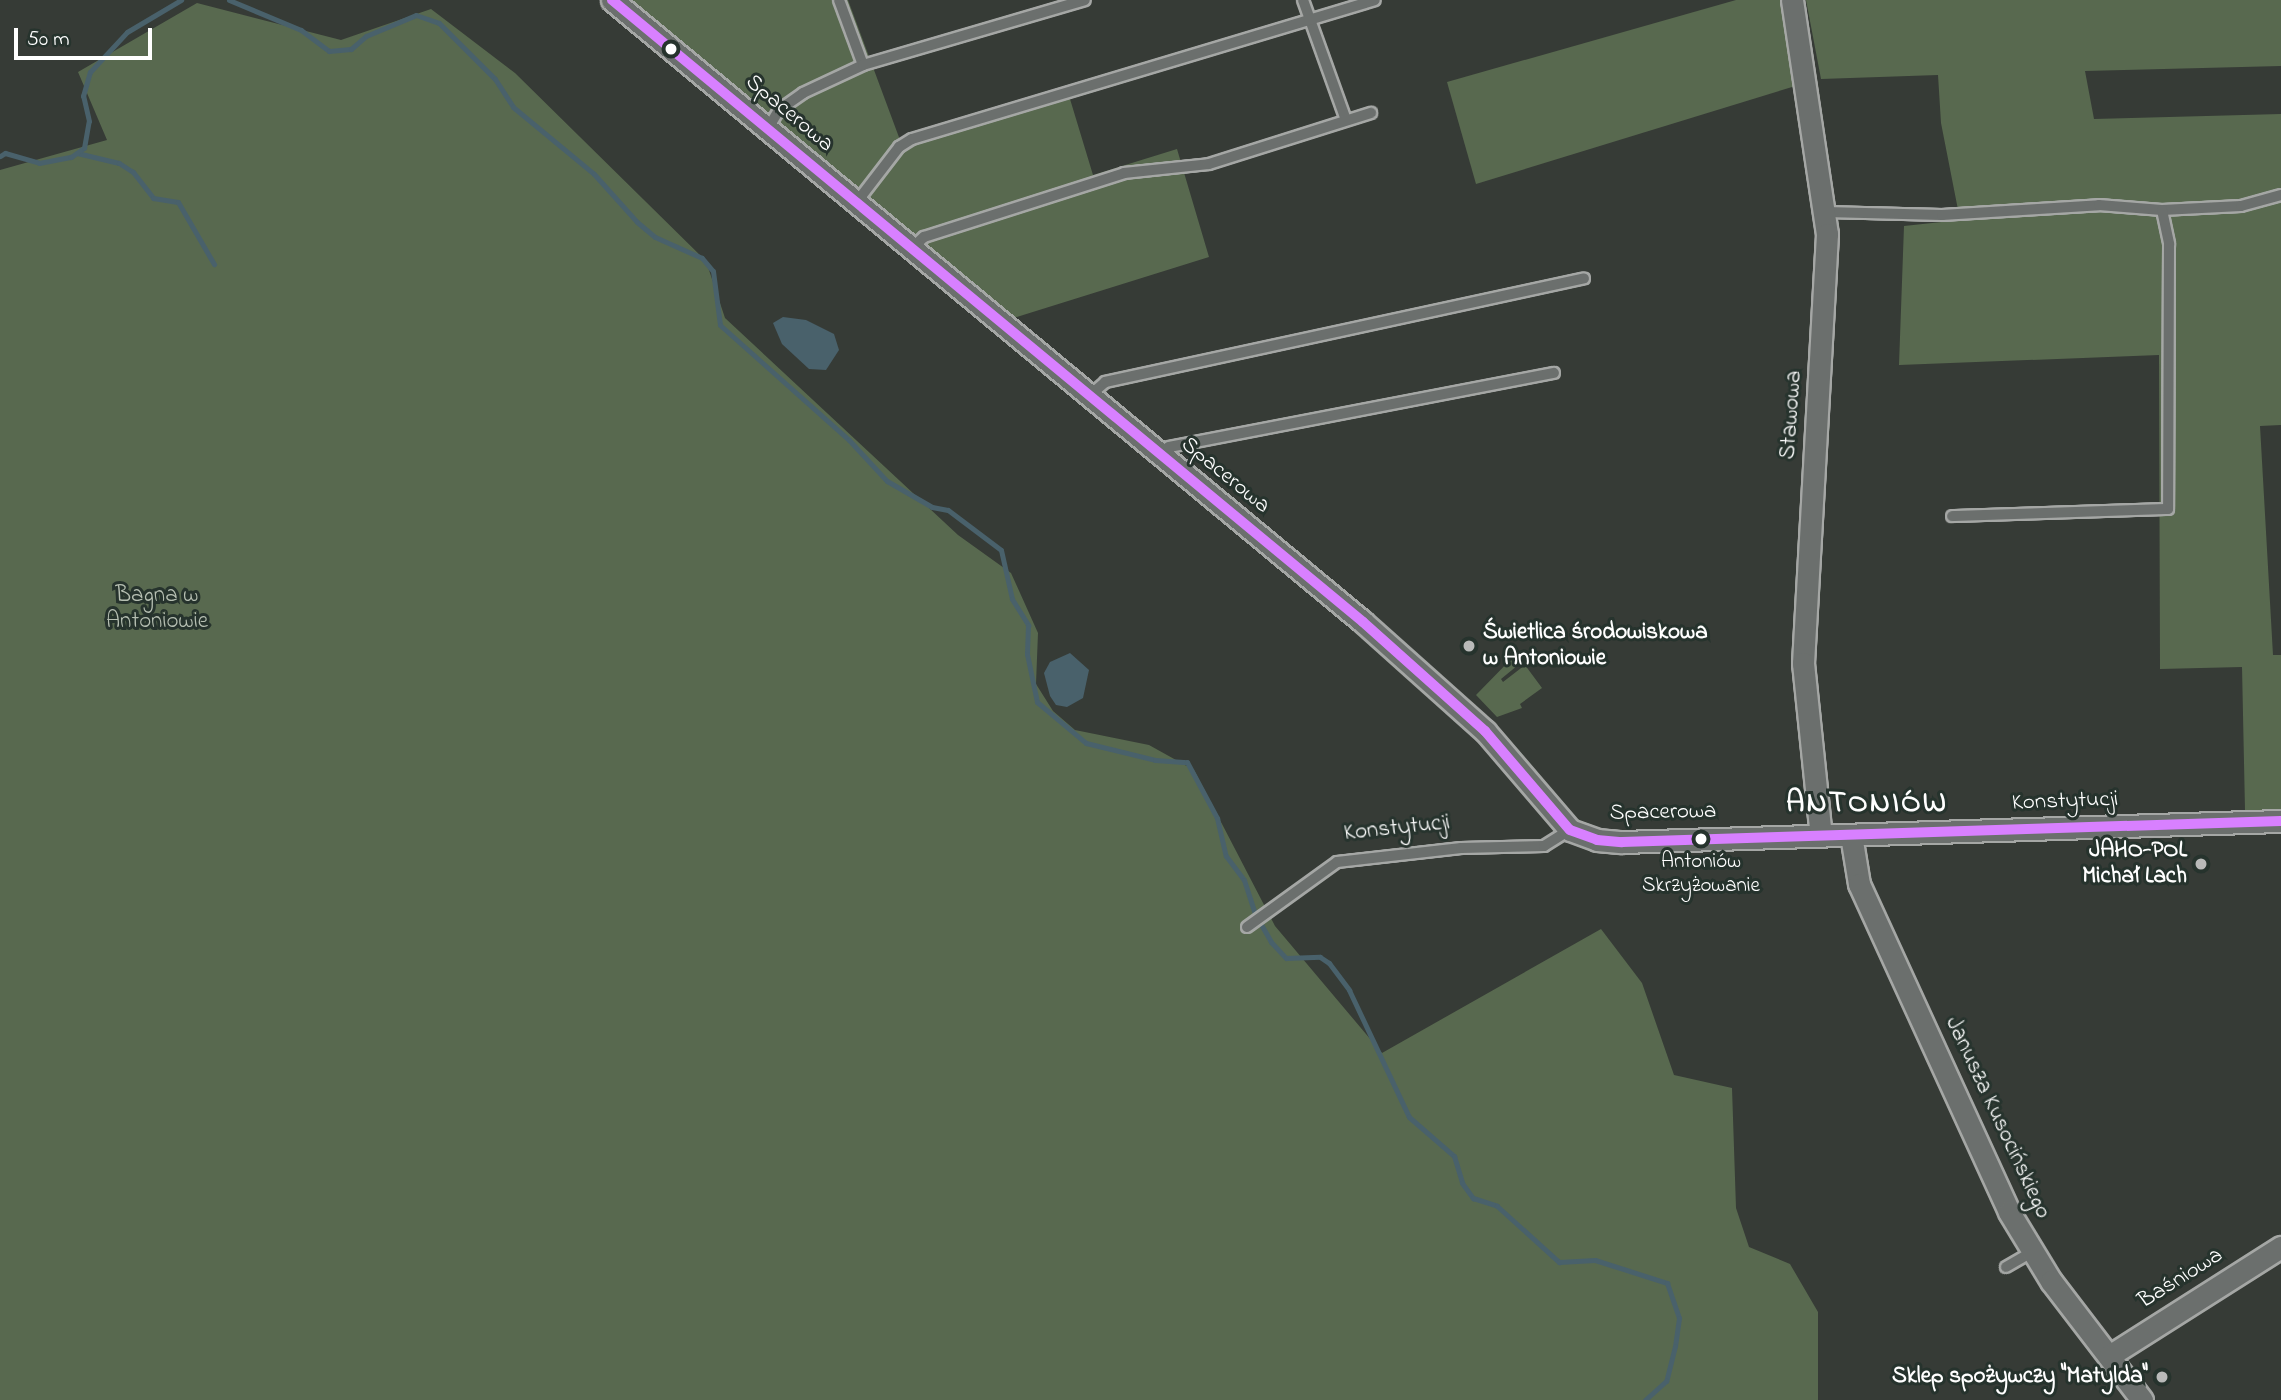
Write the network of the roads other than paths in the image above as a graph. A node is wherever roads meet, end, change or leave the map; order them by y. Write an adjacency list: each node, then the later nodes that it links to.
1 (612, 0): 11 (street, Spacerowa)
2 (839, 0): 8 (lane)
3 (1085, 0): 8 (lane)
4 (1303, 0): 7 (lane)
5 (1375, 0): 7 (lane)
6 (1792, 0): 15 (street, Stawowa)
7 (1308, 18): 10 (lane); 13 (lane)
8 (863, 65): 11 (lane)
9 (1371, 113): 10 (lane)
10 (1346, 120): 16 (lane)
11 (767, 130): 13 (street, Spacerowa)
12 (2281, 195): 14 (lane)
13 (856, 203): 16 (street, Spacerowa)
14 (2162, 210): 15 (lane); 21 (lane)
15 (1826, 212): 25 (street, Stawowa)
16 (911, 249): 19 (street, Spacerowa)
17 (1584, 278): 19 (lane)
18 (1554, 373): 20 (lane)
19 (1088, 397): 20 (street, Spacerowa)
20 (1157, 455): 23 (street, Spacerowa)
21 (1952, 516)
22 (2281, 821): 24 (street, Konstytucji)
23 (1570, 830): 25 (street, Spacerowa); 26 (lane, Konstytucji)
24 (1851, 835): 25 (street, Spacerowa); 28 (street, Janusza Kusocińskiego)
25 (1821, 836)
26 (1247, 927)
27 (2281, 1247): 30 (street, Baśniowa)
28 (2032, 1252): 29 (lane); 30 (street, Janusza Kusocińskiego)
29 (2006, 1267)
30 (2109, 1356): 31 (street, Janusza Kusocińskiego)
31 (2142, 1400)

